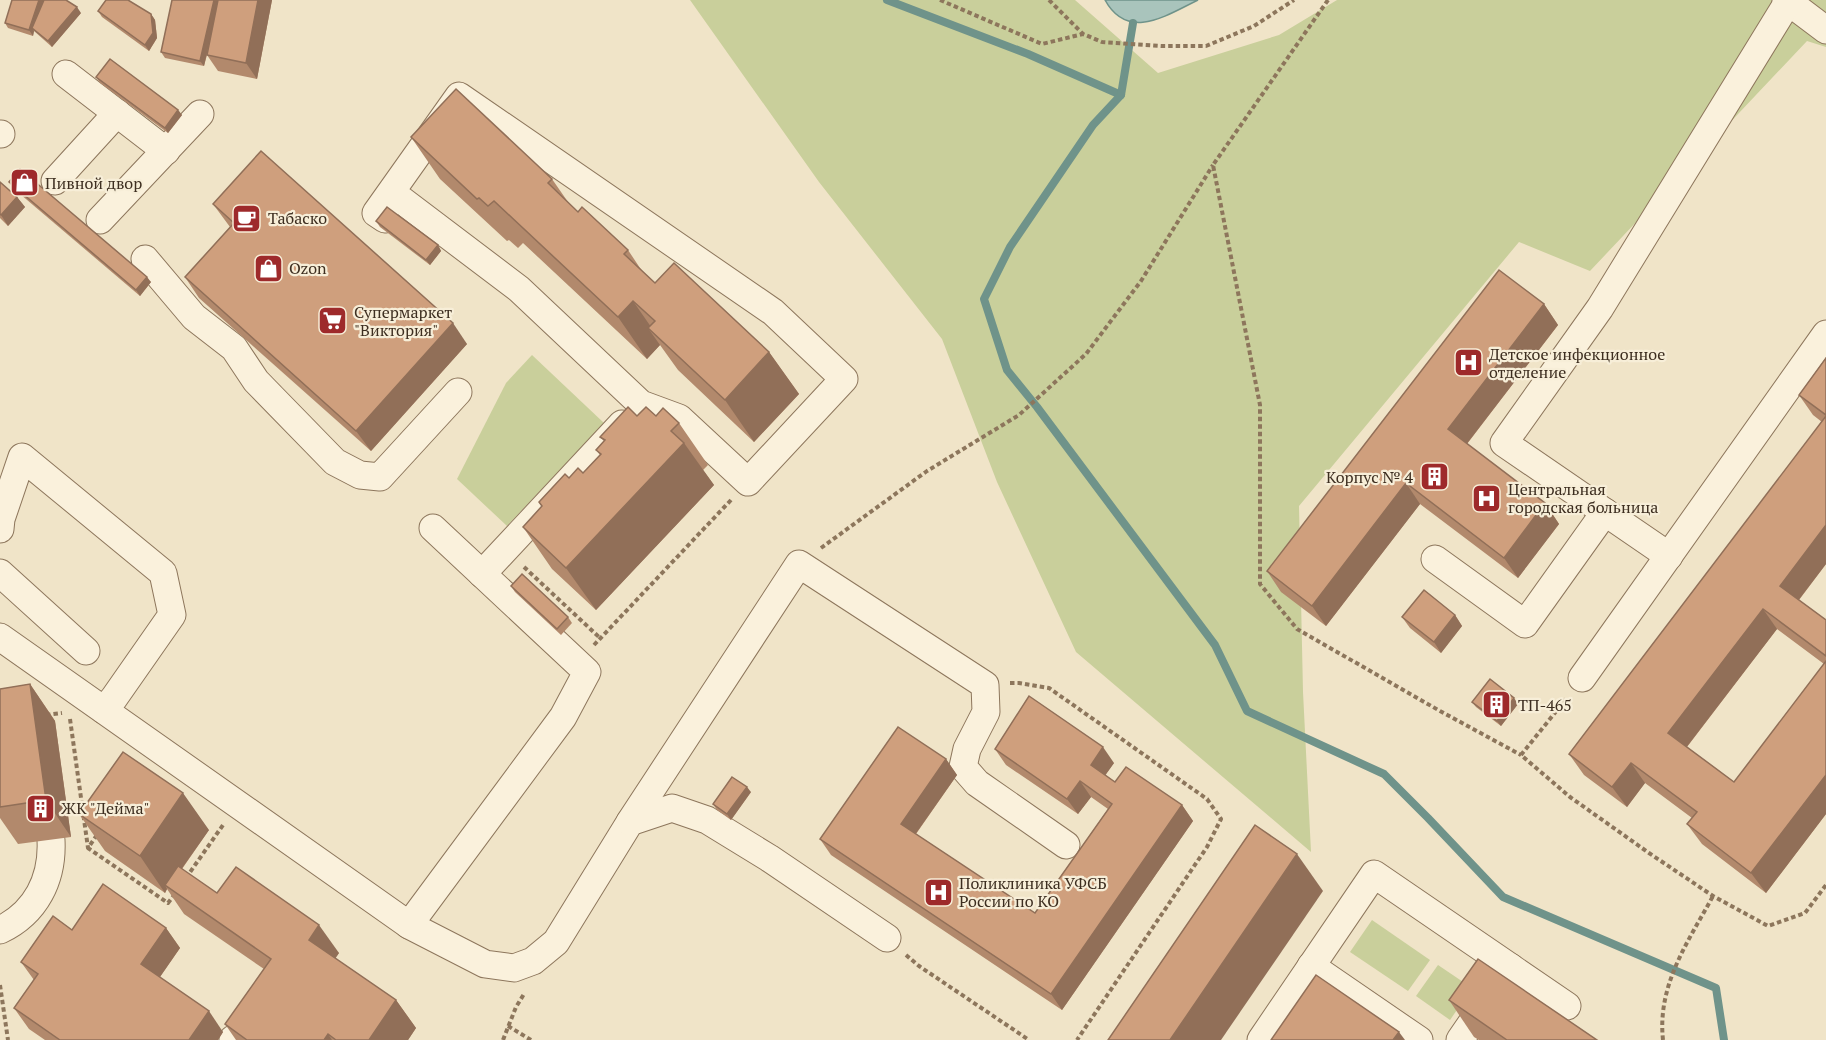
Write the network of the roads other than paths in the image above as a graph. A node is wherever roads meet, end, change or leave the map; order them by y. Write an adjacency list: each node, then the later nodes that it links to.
1 (1787, 1): 2 (lane); 15 (lane)
2 (1826, 30)
3 (66, 74): 4 (lane)
4 (117, 113): 6 (lane); 7 (lane)
5 (200, 114): 6 (lane)
6 (166, 151): 10 (lane)
7 (55, 181)
8 (391, 192): 9 (lane); 14 (lane); 14 (lane)
9 (385, 219)
10 (100, 220)
11 (145, 259): 13 (lane)
12 (1826, 334): 18 (lane)
13 (458, 393)
14 (641, 404): 21 (lane)
15 (1605, 512): 18 (lane); 19 (lane)
16 (433, 528): 21 (lane)
17 (0, 529): 27 (lane)
18 (1669, 556): 26 (lane)
19 (1435, 559)
20 (0, 573): 24 (lane)
21 (482, 574): 25 (lane)
22 (567, 629): 25 (lane)
23 (0, 637): 27 (lane)
24 (86, 651)
25 (589, 651): 31 (lane)
26 (1582, 678)
27 (104, 710): 31 (lane)
28 (630, 822): 30 (lane); 31 (lane); 33 (lane)
29 (51, 840): 32 (lane)
30 (1066, 845)
31 (409, 925)
32 (0, 930)
33 (887, 938)
34 (1311, 966): 35 (lane); 37 (lane); 38 (lane)
35 (1510, 968): 36 (lane); 39 (lane)
36 (1566, 1006)
37 (1261, 1040)
38 (1419, 1040)
39 (1460, 1040)

